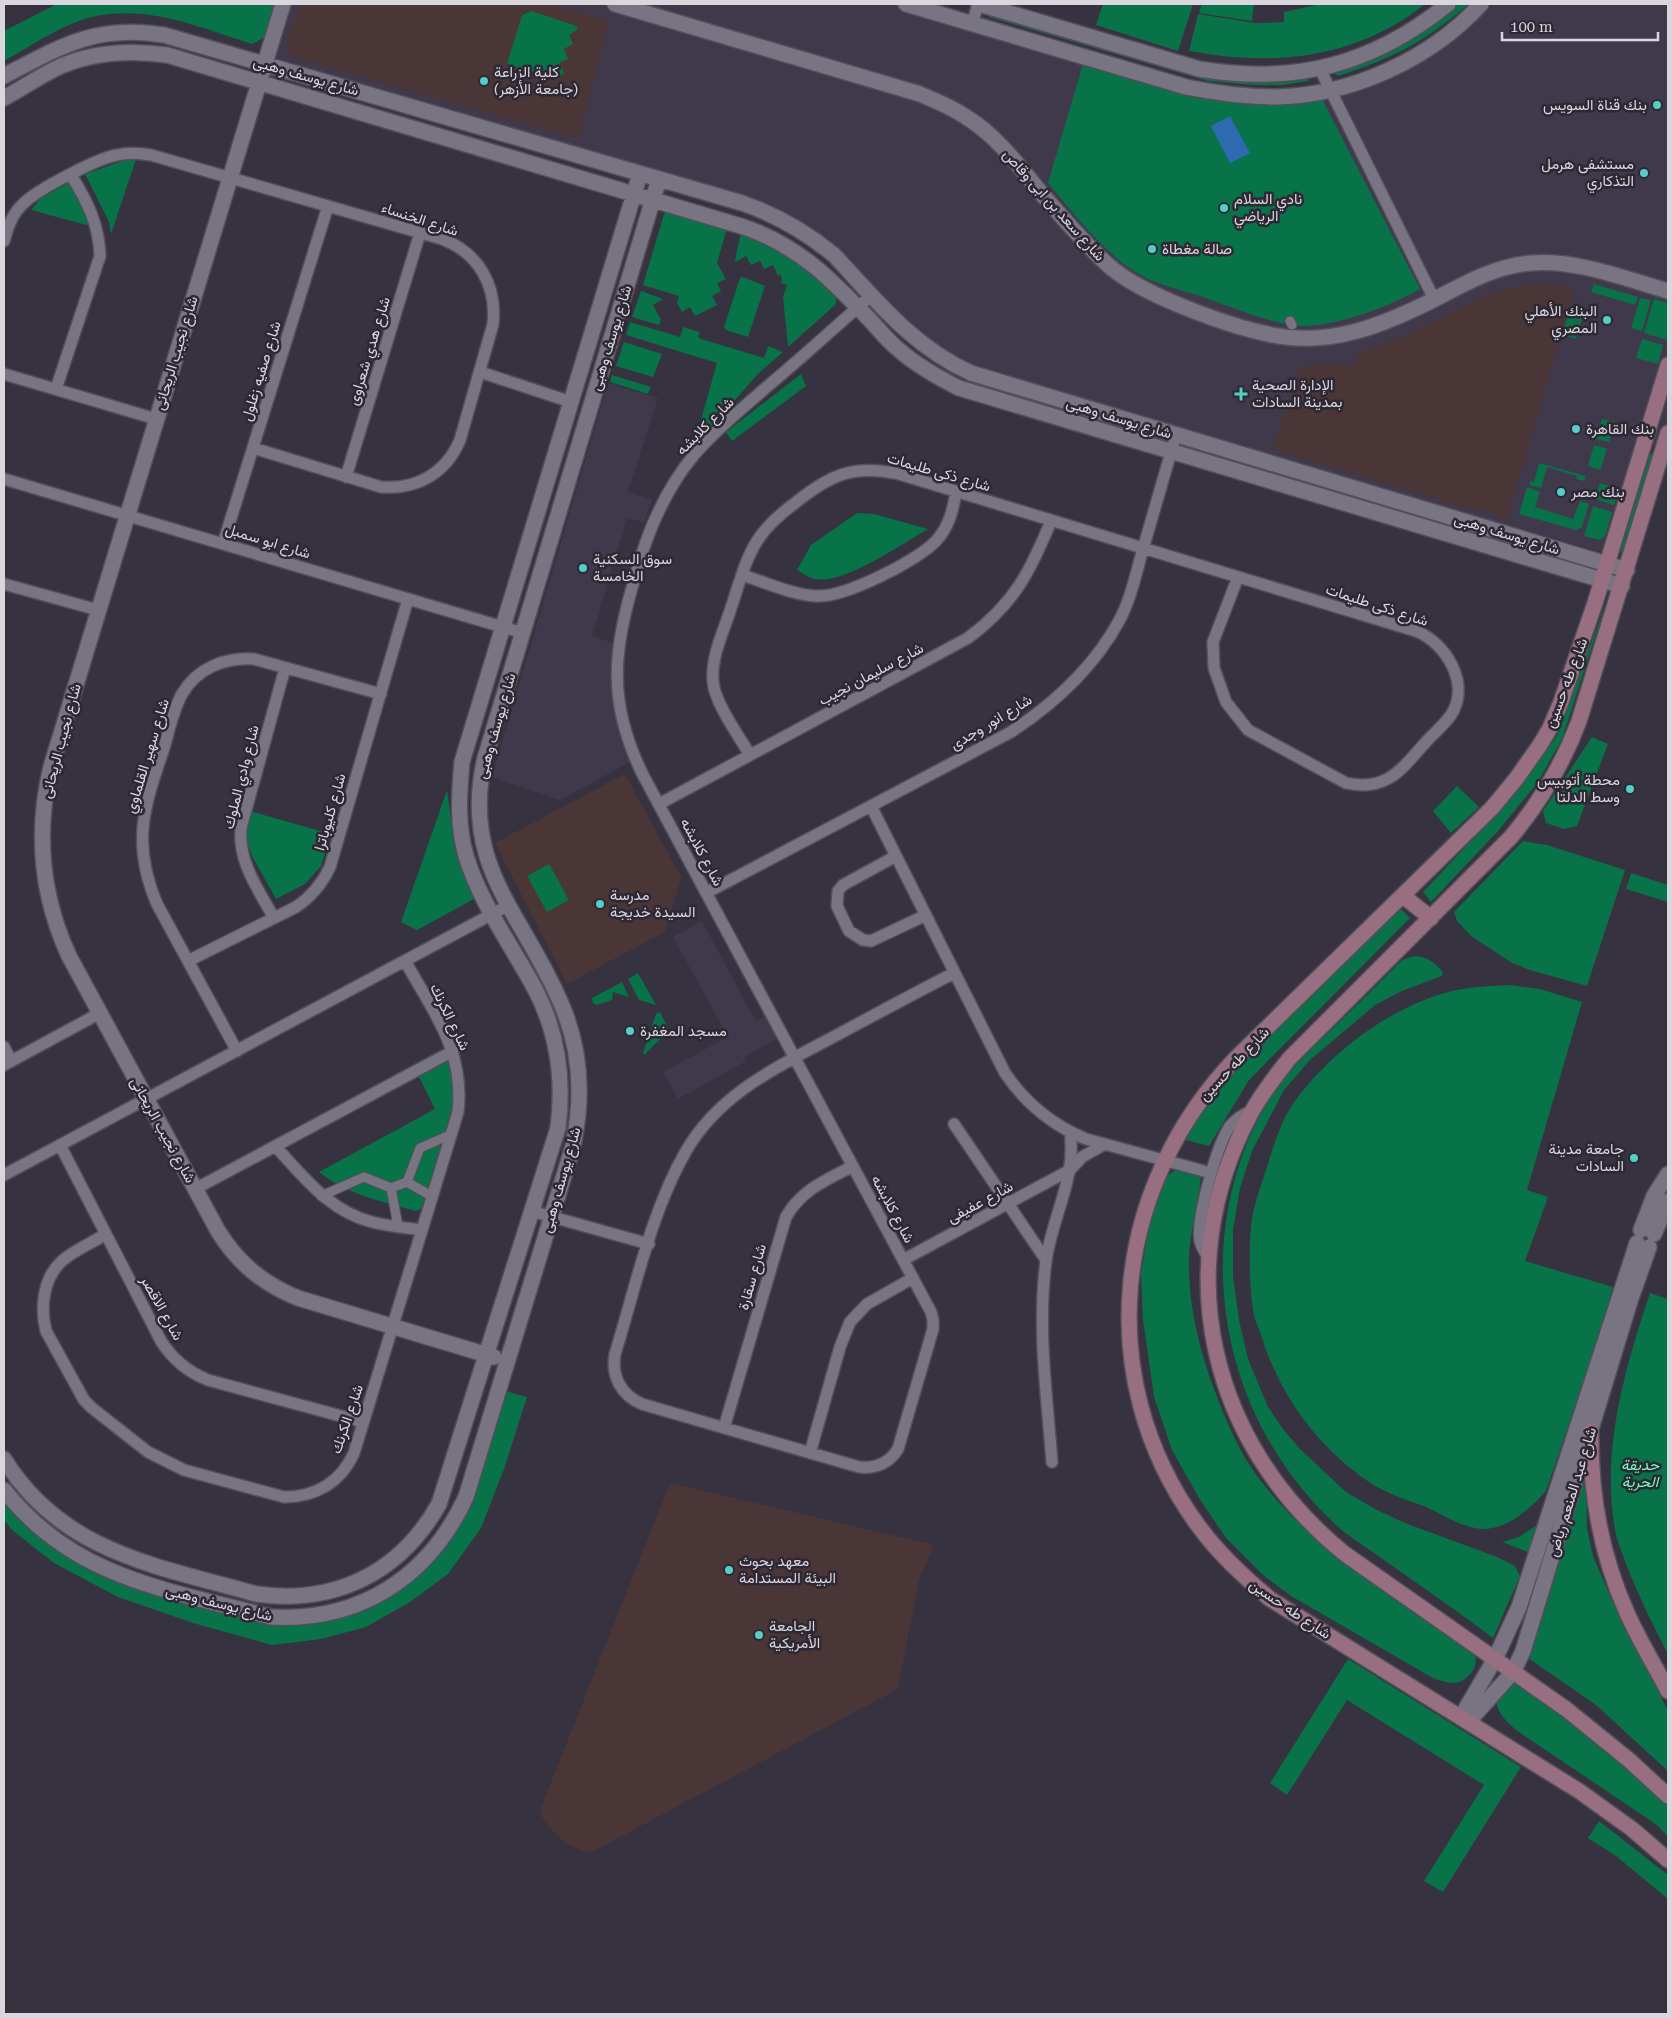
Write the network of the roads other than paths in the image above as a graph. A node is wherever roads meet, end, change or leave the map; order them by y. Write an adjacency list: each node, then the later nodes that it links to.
1 (283, 4): 8 (street, شارع نجيب الريحانى)
2 (615, 4): 25 (street, شارع سعد بن ابى وقاص)
3 (906, 4): 7 (street)
4 (978, 4): 7 (street); 9 (street)
5 (1448, 4): 9 (street)
6 (1481, 4): 12 (street)
7 (972, 24): 12 (street)
8 (263, 63): 10 (street, شارع يوسف وهبى); 11 (street, شارع نجيب الريحانى); 14 (street, شارع يوسف وهبى)
9 (1320, 69): 12 (street)
10 (4, 76)
11 (258, 82): 13 (street, شارع يوسف وهبى); 16 (street, شارع نجيب الريحانى); 18 (street, شارع يوسف وهبى)
12 (1330, 90): 25 (street)
13 (4, 98)
14 (640, 174): 17 (street, شارع يوسف وهبى); 18 (street, شارع يوسف وهبى)
15 (71, 175): 16 (street, شارع الخنساء); 22 (street, شارع الخنساء); 30 (street)
16 (229, 178): 20 (street, شارع الخنساء); 32 (street, شارع نجيب الريحانى)
17 (659, 179): 19 (street, شارع يوسف وهبى); 24 (street, شارع يوسف وهبى)
18 (634, 194): 19 (street, شارع يوسف وهبى); 31 (street, شارع يوسف وهبى)
19 (653, 200): 26 (street, شارع يوسف وهبى); 56 (street, شارع يوسف وهبى)
20 (328, 206): 21 (street, شارع الخنساء); 36 (street, شارع صفيه زغلول)
21 (420, 233): 28 (street, شارع الخنساء); 39 (street, شارع هدي شعراوى)
22 (4, 241)
23 (1668, 291): 25 (street, شارع سعد بن ابى وقاص)
24 (872, 295): 26 (street, شارع كلابشه); 34 (street, شارع يوسف وهبى)
25 (1434, 299)
26 (858, 308): 37 (street, شارع يوسف وهبى); 60 (street, شارع كلابشه)
27 (1668, 364): 35 (main road, شارع طه حسين)
28 (480, 372): 31 (street); 39 (street, شارع الخنساء)
29 (4, 374): 30 (street)
30 (56, 389): 32 (street)
31 (571, 402): 55 (street, شارع يوسف وهبى)
32 (156, 419): 42 (street, شارع نجيب الريحانى)
33 (1668, 433): 38 (main road, شارع طه حسين)
34 (1176, 435): 37 (street, شارع انور وجدى); 46 (street, شارع يوسف وهبى)
35 (1644, 445): 38 (street); 46 (main road, شارع طه حسين)
36 (253, 448): 39 (street, شارع الخنساء); 44 (street, شارع صفيه زغلول)
37 (1172, 452): 45 (street, شارع انور وجدى); 50 (street, شارع يوسف وهبى)
38 (1666, 452): 47 (main road, شارع طه حسين)
39 (346, 477)
40 (4, 479): 42 (street, شارع ابو سمبل)
41 (956, 492): 43 (street, شارع ذكى طليمات); 48 (street, شارع ذكى طليمات); 48 (street)
42 (127, 515): 44 (street, شارع ابو سمبل); 54 (street, شارع نجيب الريحانى)
43 (1051, 520): 45 (street, شارع ذكى طليمات); 59 (street, شارع سليمان نجيب)
44 (223, 544): 53 (street, شارع ابو سمبل)
45 (1143, 548): 49 (street, شارع ذكى طليمات); 61 (street, شارع انور وجدى)
46 (1607, 564): 47 (street, شارع يوسف وهبى); 50 (main road, شارع طه حسين)
47 (1627, 570): 52 (main road, شارع طه حسين)
48 (742, 575): 59 (street, شارع ذكى طليمات)
49 (1238, 577): 49 (street, شارع ذكى طليمات)
50 (1602, 580): 52 (street, شارع يوسف وهبى); 64 (main road, شارع طه حسين)
51 (4, 584): 54 (street)
52 (1622, 586): 69 (main road, شارع طه حسين)
53 (408, 599): 55 (street, شارع ابو سمبل); 58 (street, شارع كليوباترا)
54 (98, 610): 73 (street, شارع نجيب الريحانى)
55 (503, 627): 56 (street, شارع ابو سمبل); 66 (street, شارع يوسف وهبى)
56 (523, 633): 65 (street, شارع يوسف وهبى)
57 (285, 668): 58 (street, شارع سهير القلماوي); 68 (street, شارع وادي الملوك); 70 (street, شارع سهير القلماوي)
58 (381, 694): 68 (street, شارع كليوباترا)
59 (750, 755): 60 (street, شارع سليمان نجيب)
60 (659, 804): 63 (street, شارع كلابشه)
61 (871, 806): 62 (street); 63 (street, شارع انور وجدى)
62 (896, 856): 67 (street); 67 (street)
63 (706, 893): 77 (street, شارع كلابشه)
64 (1403, 896): 69 (main road); 87 (main road, شارع طه حسين)
65 (509, 905): 66 (street); 101 (street, شارع يوسف وهبى)
66 (492, 914): 71 (street); 100 (street, شارع يوسف وهبى)
67 (926, 916): 72 (street)
68 (274, 918): 70 (street, شارع كليوباترا)
69 (1431, 918): 80 (main road, شارع طه حسين)
70 (188, 961): 75 (street, شارع سهير القلماوي)
71 (404, 961): 75 (street); 76 (street, شارع الكرنك)
72 (954, 973): 77 (street); 82 (street)
73 (100, 1014): 78 (street); 79 (street, شارع نجيب الريحانى)
74 (4, 1047): 78 (street)
75 (237, 1051): 79 (street)
76 (453, 1051): 83 (street, شارع الكرنك); 86 (street)
77 (795, 1058): 88 (street, شارع كلابشه); 106 (street)
78 (7, 1063)
79 (146, 1099): 85 (street); 95 (street, شارع نجيب الريحانى)
80 (1252, 1111): 90 (street); 107 (main road, شارع طه حسين)
81 (954, 1124): 99 (street)
82 (1070, 1132): 84 (street); 89 (street)
83 (452, 1134): 93 (street); 97 (street, شارع الكرنك)
84 (1105, 1144): 87 (street); 89 (street, شارع عفيفى)
85 (60, 1145): 92 (street); 104 (street, شارع الاقصر)
86 (275, 1146): 95 (street); 96 (street)
87 (1164, 1160): 90 (street); 125 (main road, شارع طه حسين)
88 (853, 1166): 108 (street, شارع كلابشه); 115 (street, شارع سقارة)
89 (1070, 1170): 99 (street, شارع عفيفى); 109 (street)
90 (1212, 1173): 107 (street)
91 (1668, 1174): 105 (street, شارع عبد المنعم رياض)
92 (4, 1175)
93 (407, 1182): 94 (street); 97 (street)
94 (391, 1188): 96 (street); 102 (street)
95 (195, 1189): 111 (street, شارع نجيب الريحانى)
96 (321, 1196): 102 (street)
97 (433, 1197): 103 (street, شارع الكرنك)
98 (1668, 1200): 105 (street, شارع عبد المنعم رياض)
99 (1008, 1204): 108 (street, شارع عفيفى); 109 (street)
100 (531, 1211): 101 (street); 112 (street, شارع يوسف وهبى)
101 (551, 1217): 106 (street); 113 (street, شارع يوسف وهبى)
102 (398, 1226): 103 (street)
103 (422, 1230): 111 (street, شارع الكرنك)
104 (106, 1234): 114 (street, شارع الاقصر); 114 (street, شارع الكرنك)
105 (1645, 1239): 116 (street, شارع عبد المنعم رياض); 121 (street, شارع عبد المنعم رياض)
106 (649, 1244): 115 (street)
107 (1209, 1258): 122 (main road, شارع طه حسين)
108 (903, 1260): 110 (street, شارع كلابشه)
109 (1046, 1260): 119 (street)
110 (913, 1278): 117 (street); 117 (street, شارع كلابشه)
111 (393, 1326): 112 (street, شارع نجيب الريحانى); 114 (street, شارع الكرنك)
112 (486, 1355): 113 (street, شارع نجيب الريحانى); 118 (street, شارع يوسف وهبى)
113 (507, 1361): 120 (street, شارع يوسف وهبى)
114 (363, 1422)
115 (724, 1428): 117 (street)
116 (1591, 1430): 121 (street, شارع عبد المنعم رياض); 124 (main road)
117 (810, 1453)
118 (4, 1459)
119 (1052, 1462)
120 (4, 1490)
121 (1541, 1567): 122 (street, شارع عبد المنعم رياض); 123 (street, شارع عبد المنعم رياض)
122 (1494, 1659): 123 (main road, شارع طه حسين); 125 (street, شارع عبد المنعم رياض)
123 (1513, 1672): 125 (street, شارع عبد المنعم رياض); 126 (main road, شارع طه حسين)
124 (1668, 1692)
125 (1465, 1720): 127 (main road, شارع طه حسين)
126 (1668, 1796)
127 (1668, 1860)

